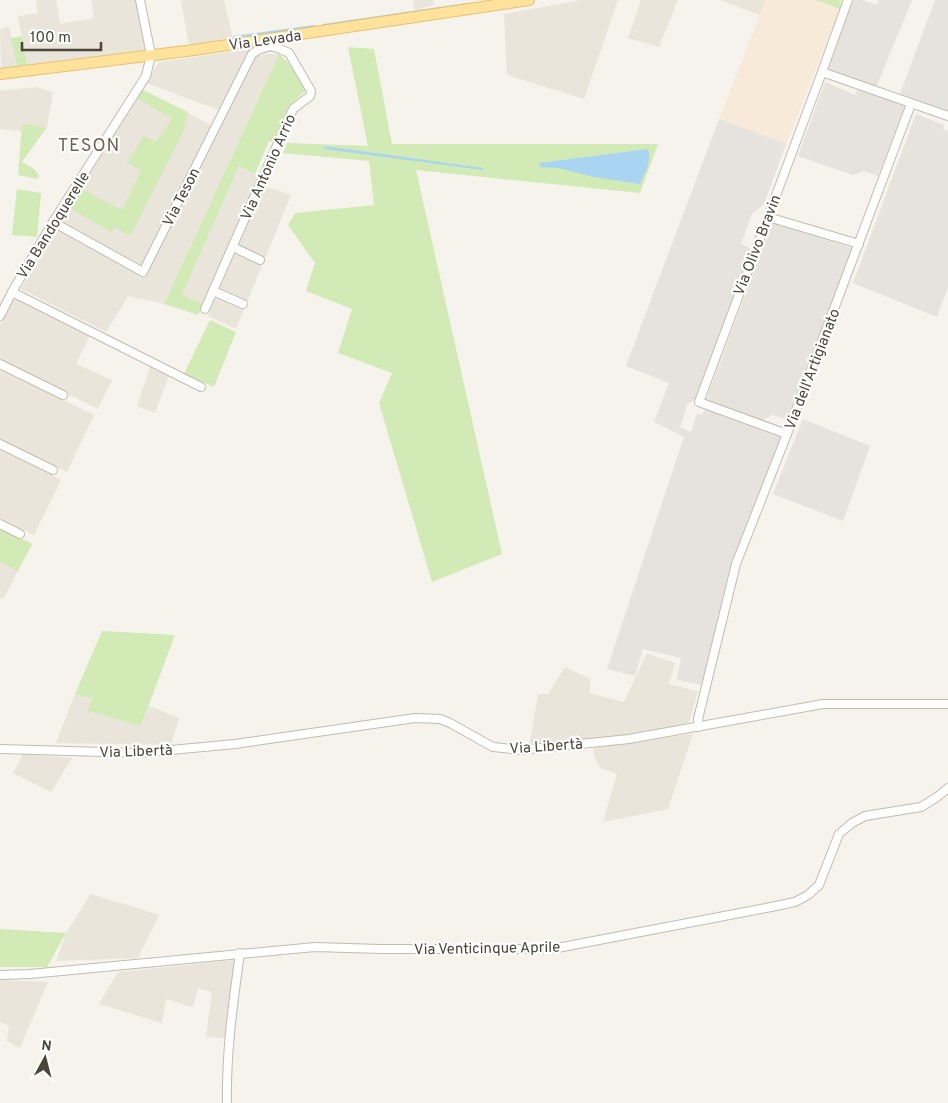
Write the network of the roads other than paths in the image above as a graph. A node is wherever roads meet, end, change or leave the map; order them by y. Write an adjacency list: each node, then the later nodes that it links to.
1 (140, 0): 5 (street)
2 (529, 0): 4 (main road, Via Levada)
3 (848, 0): 6 (street, Via Olivo Bravin)
4 (270, 43): 5 (main road, Via Levada); 11 (street, Via Teson); 13 (street, Via Antonio Arrio)
5 (151, 55): 7 (main road, Via Levada); 11 (street, Via Bandoquerelle)
6 (822, 72): 8 (street); 10 (street, Via Olivo Bravin)
7 (0, 74)
8 (911, 104): 9 (street); 12 (street, Via dell'Artigianato)
9 (948, 116)
10 (768, 217): 12 (street); 23 (street, Via Olivo Bravin)
11 (53, 222): 16 (street, Via Bandoquerelle)
12 (859, 244): 23 (street, Via dell'Artigianato)
13 (233, 248): 14 (street); 15 (street, Via Antonio Arrio)
14 (260, 260)
15 (213, 291): 17 (street); 18 (street, Via Antonio Arrio)
16 (12, 292): 19 (street, Via Bandoquerelle); 21 (street)
17 (243, 304)
18 (205, 309)
19 (0, 316)
20 (0, 364): 22 (street)
21 (201, 387)
22 (63, 395)
23 (787, 434): 29 (street, Via dell'Artigianato)
24 (0, 444): 25 (street)
25 (53, 470)
26 (0, 524): 27 (street)
27 (20, 534)
28 (948, 704): 29 (street, Via Libertà)
29 (699, 727): 30 (street, Via Libertà)
30 (0, 749)
31 (948, 788): 32 (street, Via Venticinque Aprile)
32 (240, 953): 33 (street, Via Venticinque Aprile); 34 (street)
33 (0, 975)
34 (227, 1103)

